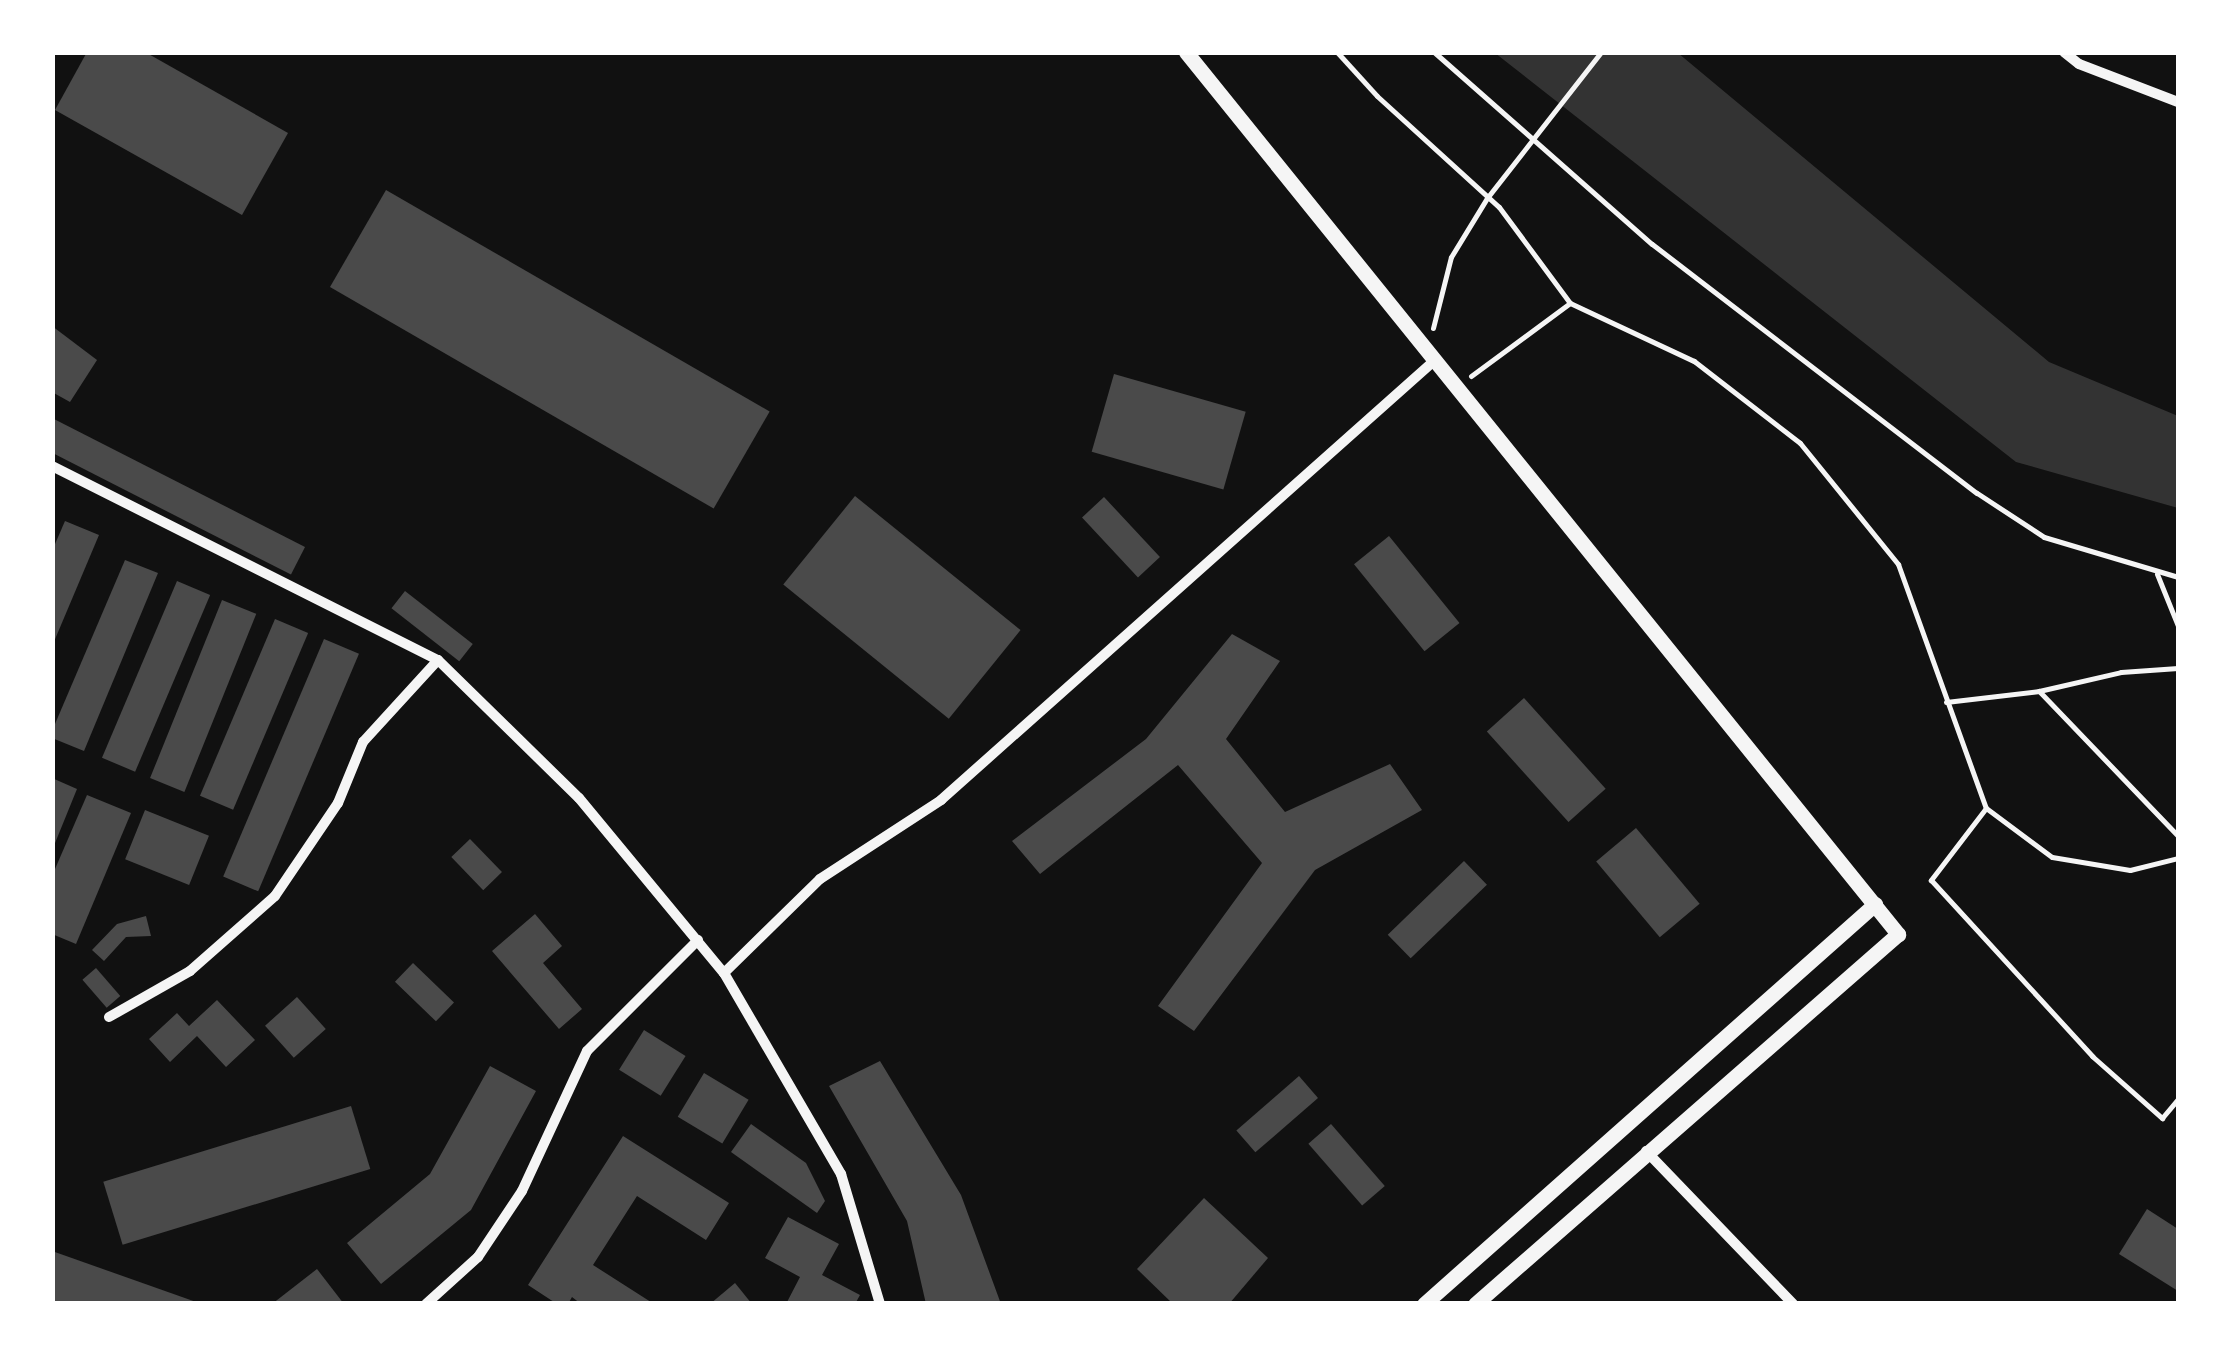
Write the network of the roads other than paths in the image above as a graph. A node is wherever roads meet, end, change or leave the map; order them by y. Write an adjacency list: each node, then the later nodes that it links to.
1 (1186, 52): 4 (street)
2 (2064, 52): 3 (street)
3 (2178, 102)
4 (1431, 355): 7 (street); 9 (street)
5 (52, 466): 6 (street)
6 (438, 660): 8 (street); 10 (street)
7 (1875, 904): 11 (street); 14 (street)
8 (698, 940): 9 (street); 12 (street)
9 (724, 973): 13 (street)
10 (109, 1017)
11 (1645, 1150): 15 (street); 16 (street)
12 (426, 1304)
13 (880, 1304)
14 (1424, 1304)
15 (1475, 1304)
16 (1793, 1304)

